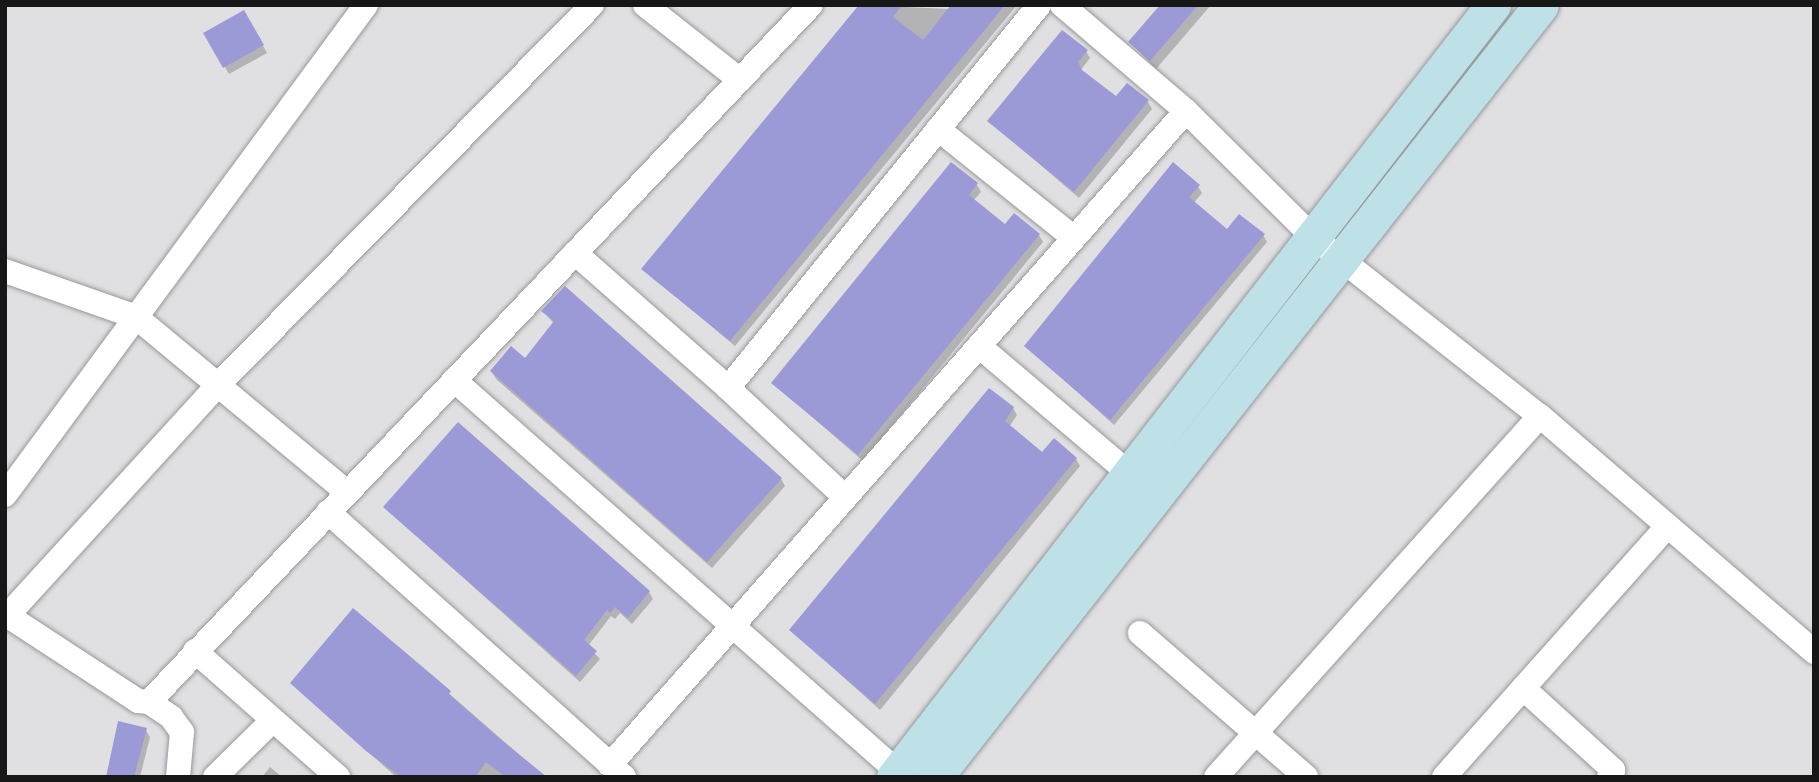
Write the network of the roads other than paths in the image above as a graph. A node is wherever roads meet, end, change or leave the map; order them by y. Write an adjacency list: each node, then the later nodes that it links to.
1 (366, 5): 17 (street)
2 (592, 5): 20 (street)
3 (645, 5): 9 (street)
4 (811, 5): 9 (street)
5 (1039, 5): 11 (street)
6 (1062, 5): 10 (street)
7 (1493, 5): 12 (street)
8 (1541, 5): 15 (street)
9 (740, 80): 14 (street)
10 (1186, 111): 12 (street); 13 (street)
11 (938, 130): 13 (street); 21 (street)
12 (1313, 237): 15 (street); 23 (street)
13 (1074, 238): 18 (street)
14 (575, 253): 19 (street); 21 (street)
15 (1341, 259): 22 (street); 43 (street)
16 (5, 271): 17 (street)
17 (136, 317): 20 (street); 25 (street)
18 (979, 346): 23 (street); 26 (street)
19 (454, 380): 24 (street); 30 (street)
20 (218, 385): 24 (street); 29 (street)
21 (728, 388): 26 (street)
22 (1540, 416): 28 (street); 37 (street)
23 (1130, 474): 39 (street)
24 (347, 492): 27 (street)
25 (5, 495)
26 (845, 498): 30 (street)
27 (328, 512): 32 (street); 38 (street)
28 (1668, 526): 33 (street); 34 (street)
29 (6, 615): 35 (street)
30 (733, 626): 38 (street); 39 (street)
31 (1140, 632): 37 (street)
32 (195, 651): 35 (street); 36 (street)
33 (1814, 652)
34 (1523, 688): 46 (street); 47 (street)
35 (149, 702): 40 (street)
36 (273, 720): 41 (street); 42 (street)
37 (1256, 732): 44 (street); 45 (street)
38 (617, 771)
39 (896, 775)
40 (178, 777)
41 (215, 777)
42 (338, 777)
43 (935, 777)
44 (1216, 777)
45 (1306, 777)
46 (1444, 777)
47 (1608, 777)

